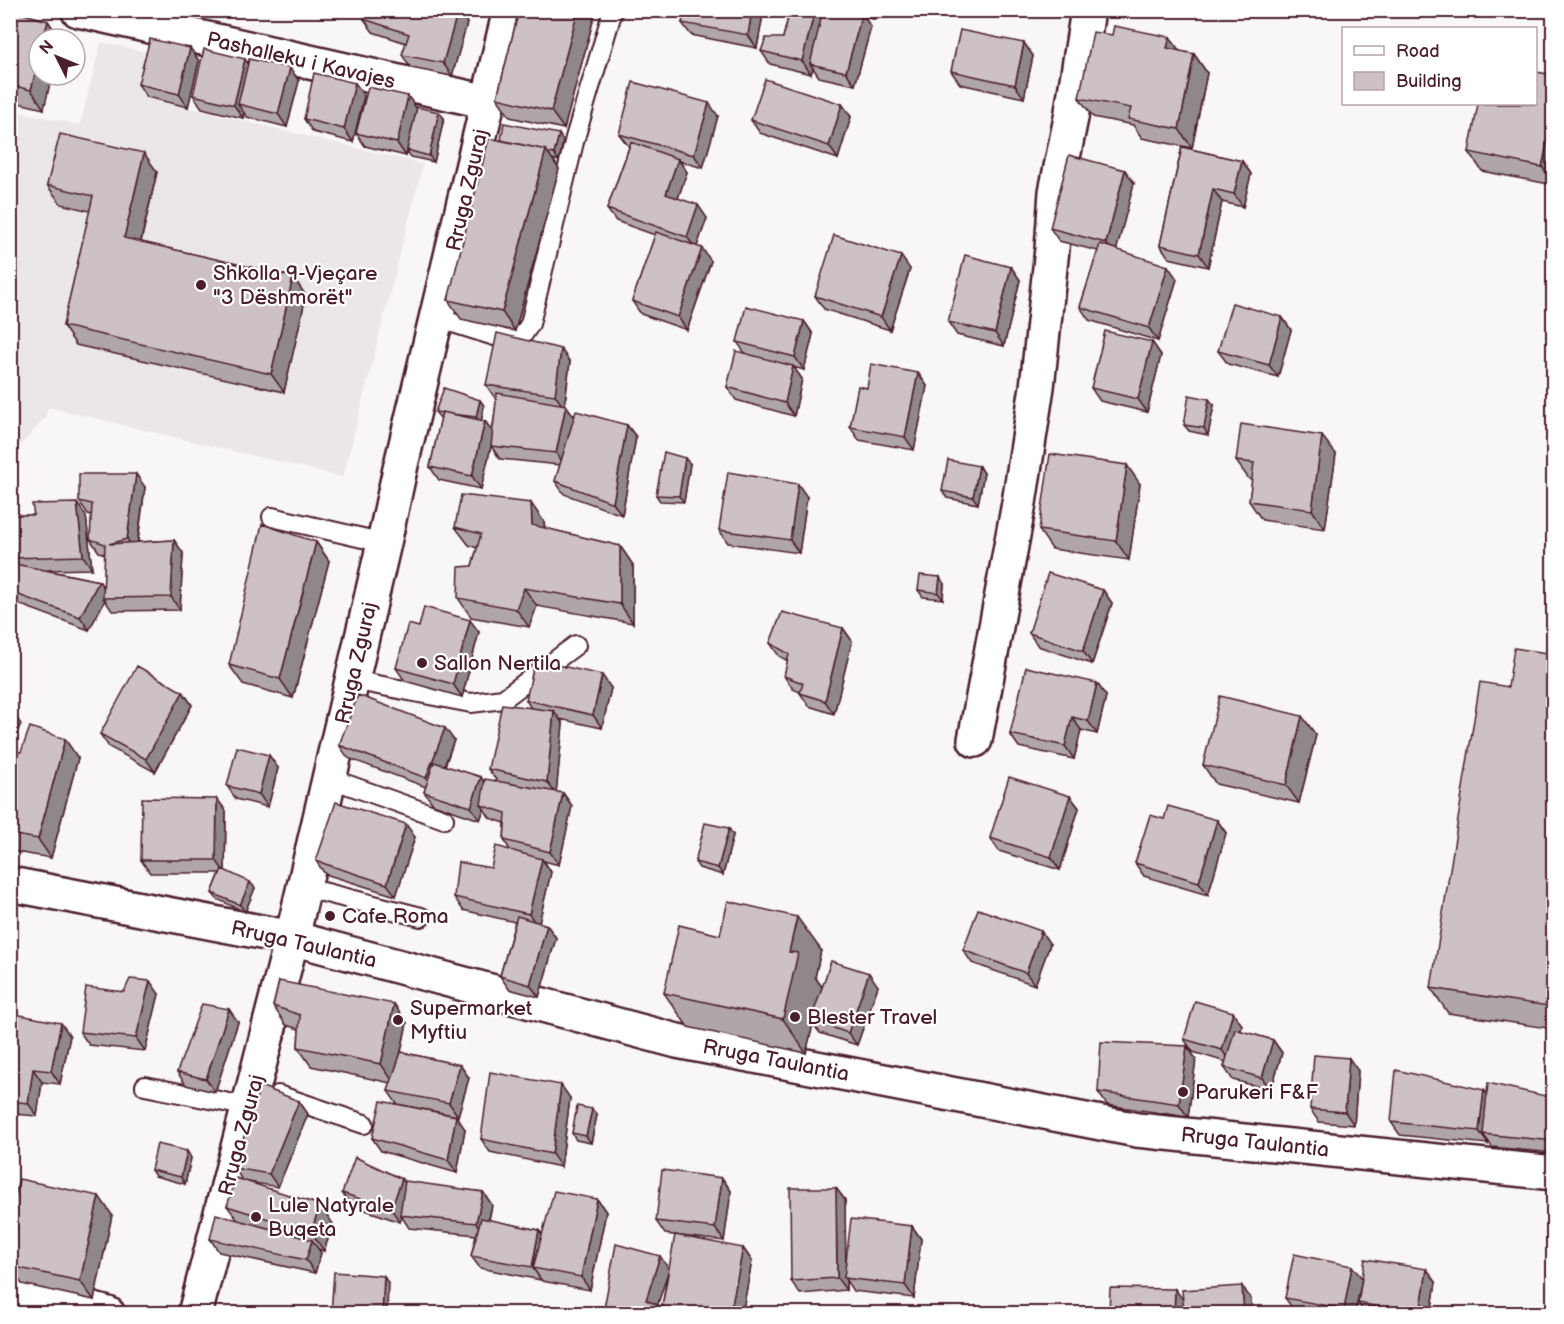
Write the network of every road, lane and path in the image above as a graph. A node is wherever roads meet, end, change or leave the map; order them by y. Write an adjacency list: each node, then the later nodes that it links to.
1 (78, 10): 5 (street, Pashalleku i Kavajes)
2 (510, 10): 5 (street, Rruga Zguraj)
3 (613, 10): 6 (lane)
4 (1088, 10): 11 (street)
5 (489, 114): 6 (street, Rruga Zguraj)
6 (437, 318): 8 (street, Rruga Zguraj)
7 (272, 517): 8 (lane)
8 (384, 543): 10 (street, Rruga Zguraj)
9 (576, 645): 10 (lane)
10 (352, 680): 12 (street, Rruga Zguraj)
11 (975, 740)
12 (329, 778): 13 (lane); 15 (street, Rruga Zguraj)
13 (444, 819)
14 (10, 884): 17 (street, Rruga Taulantia)
15 (303, 887): 16 (lane); 17 (street, Rruga Zguraj)
16 (421, 917)
17 (292, 938): 19 (street, Rruga Zguraj); 21 (street, Rruga Taulantia)
18 (145, 1086): 19 (lane)
19 (251, 1097): 20 (lane); 24 (street, Rruga Zguraj)
20 (364, 1124)
21 (1554, 1173)
22 (10, 1304): 23 (street)
23 (108, 1314)
24 (195, 1314)

